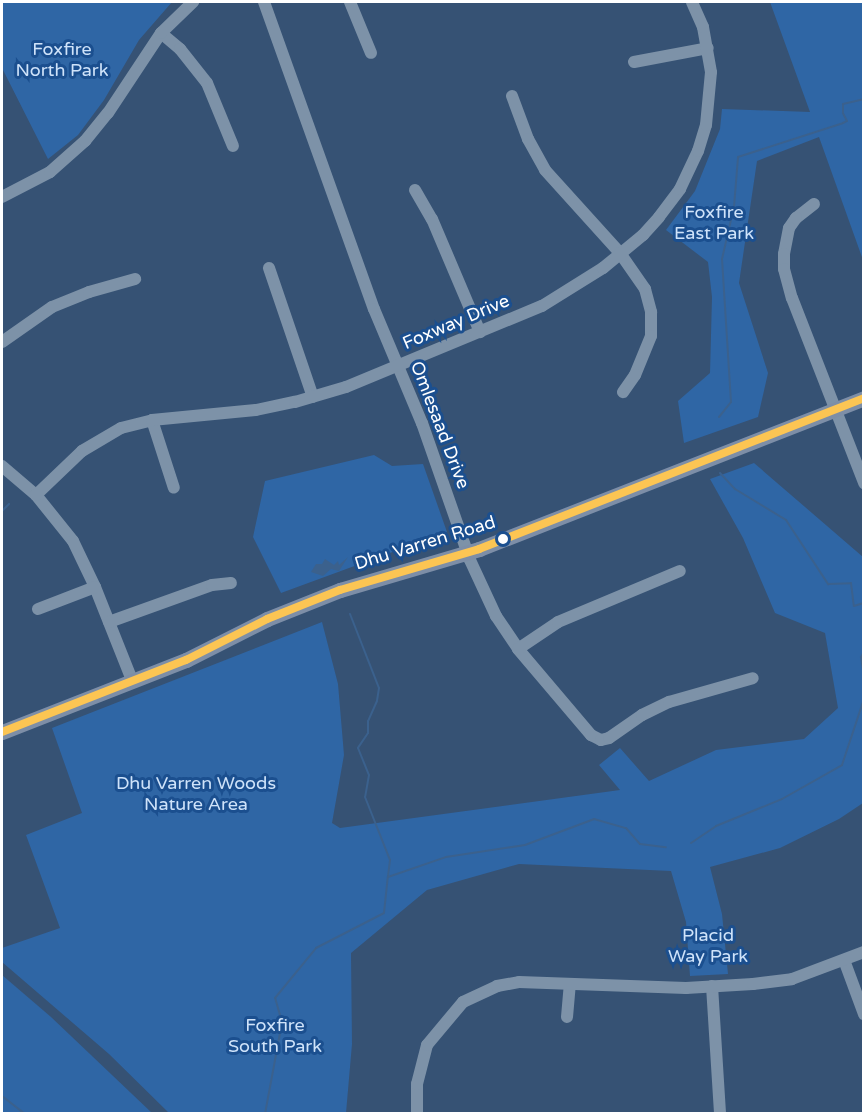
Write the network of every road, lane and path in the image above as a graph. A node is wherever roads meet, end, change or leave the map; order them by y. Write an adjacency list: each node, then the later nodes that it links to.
1 (193, 2): 5 (street)
2 (264, 2): 19 (street, Omlesaad Drive)
3 (351, 2): 7 (street)
4 (692, 2): 6 (street, Foxway Drive)
5 (161, 33): 10 (street); 12 (street)
6 (708, 48): 8 (street); 14 (street, Foxway Drive)
7 (371, 53)
8 (634, 62)
9 (512, 96): 14 (street)
10 (233, 146)
11 (415, 190): 17 (street)
12 (2, 197)
13 (814, 204): 23 (street)
14 (620, 254): 17 (street, Foxway Drive); 20 (street)
15 (269, 268): 21 (street)
16 (135, 279): 18 (street)
17 (480, 332): 19 (street, Foxway Drive)
18 (2, 342)
19 (399, 366): 21 (street, Foxway Drive); 29 (street, Omlesaad Drive)
20 (622, 392)
21 (314, 397): 24 (street, Foxway Drive)
22 (864, 398): 23 (main road, Dhu Varren Road)
23 (835, 409): 26 (street); 29 (main road, Dhu Varren Road)
24 (152, 420): 27 (street); 28 (street, Foxway Drive)
25 (2, 466): 28 (street)
26 (864, 483)
27 (174, 488)
28 (36, 495): 32 (street)
29 (467, 553): 35 (street, Omlesaad Drive); 37 (main road, Dhu Varren Road)
30 (680, 571): 35 (street)
31 (231, 583): 34 (street)
32 (95, 587): 33 (street); 34 (street)
33 (38, 609)
34 (109, 622): 37 (street)
35 (518, 649): 36 (street, Omlesaad Drive)
36 (753, 678)
37 (132, 680): 38 (main road, Dhu Varren Road)
38 (2, 732)
39 (864, 952): 40 (street)
40 (844, 960): 42 (street); 43 (street)
41 (570, 984): 42 (street); 44 (street); 45 (street)
42 (712, 986): 46 (street)
43 (864, 1014)
44 (567, 1017)
45 (417, 1113)
46 (720, 1113)

